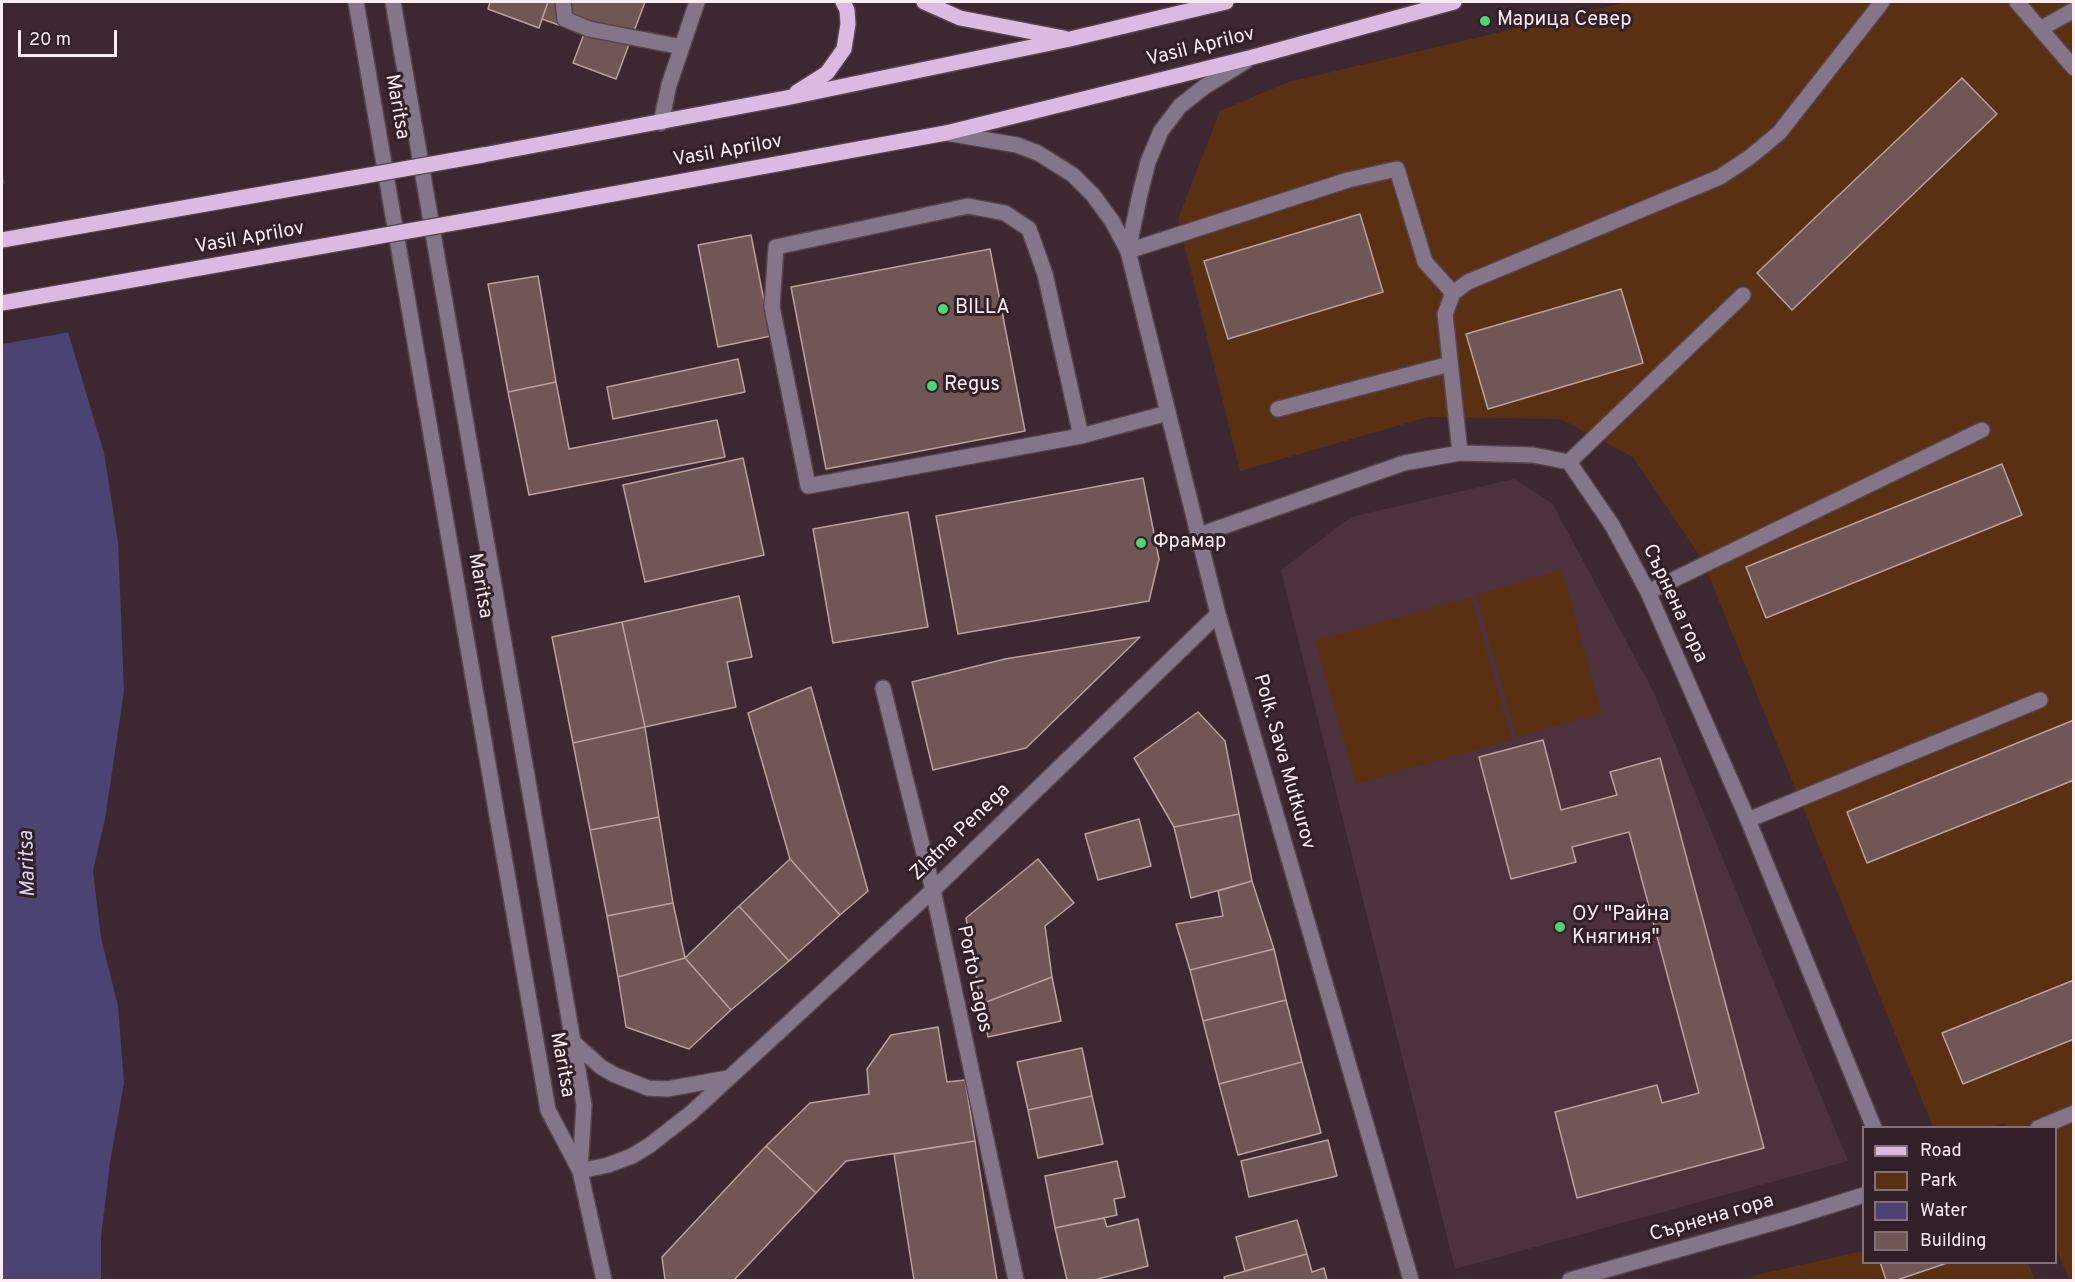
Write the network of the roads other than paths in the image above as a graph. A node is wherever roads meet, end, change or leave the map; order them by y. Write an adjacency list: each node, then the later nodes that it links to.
1 (356, 2): 44 (street, Maritsa)
2 (393, 2): 39 (street, Maritsa)
3 (563, 2): 14 (street)
4 (697, 2): 14 (street)
5 (843, 2): 17 (main road)
6 (924, 2): 13 (main road)
7 (1226, 2): 13 (main road, Vasil Aprilov)
8 (1454, 2): 15 (main road, Vasil Aprilov)
9 (1882, 2): 22 (street)
10 (2017, 2): 12 (street)
11 (2073, 10): 12 (street)
12 (2040, 29): 16 (street)
13 (1070, 39): 17 (main road, Vasil Aprilov)
14 (681, 46): 18 (street)
15 (1253, 57): 19 (main road, Vasil Aprilov); 21 (street)
16 (2073, 68)
17 (786, 98): 18 (main road, Vasil Aprilov)
18 (661, 123): 20 (main road, Vasil Aprilov, bridge)
19 (946, 133): 21 (street); 24 (main road, Vasil Aprilov, bridge)
20 (2, 240)
21 (1128, 251): 22 (street); 27 (street, Polk. Sava Mutkurov)
22 (1453, 293): 25 (street)
23 (1743, 295): 31 (street)
24 (2, 303)
25 (1450, 364): 26 (street); 30 (street)
26 (1278, 409)
27 (1168, 413): 29 (street); 32 (street, Polk. Sava Mutkurov)
28 (1982, 430): 33 (street)
29 (1081, 436): 29 (street)
30 (1460, 453): 31 (street); 32 (street)
31 (1569, 462): 33 (street, Сърнена гора)
32 (1199, 535): 34 (street, Polk. Sava Mutkurov)
33 (1648, 592): 37 (street, Сърнена гора)
34 (1218, 614): 38 (street, Zlatna Penega); 48 (street, Polk. Sava Mutkurov)
35 (883, 688): 38 (street, Porto Lagos)
36 (2040, 700): 37 (street)
37 (1748, 820): 42 (street, Сърнена гора)
38 (933, 890): 40 (street, Zlatna Penega); 47 (street, Porto Lagos)
39 (572, 1041): 40 (street); 44 (street, Maritsa)
40 (728, 1078): 44 (street, Zlatna Penega)
41 (2073, 1113): 43 (street)
42 (1873, 1126)
43 (2043, 1126)
44 (580, 1172): 46 (street, Maritsa)
45 (1862, 1194): 49 (street, Сърнена гора)
46 (604, 1281)
47 (1016, 1281)
48 (1412, 1281)
49 (1570, 1281)

